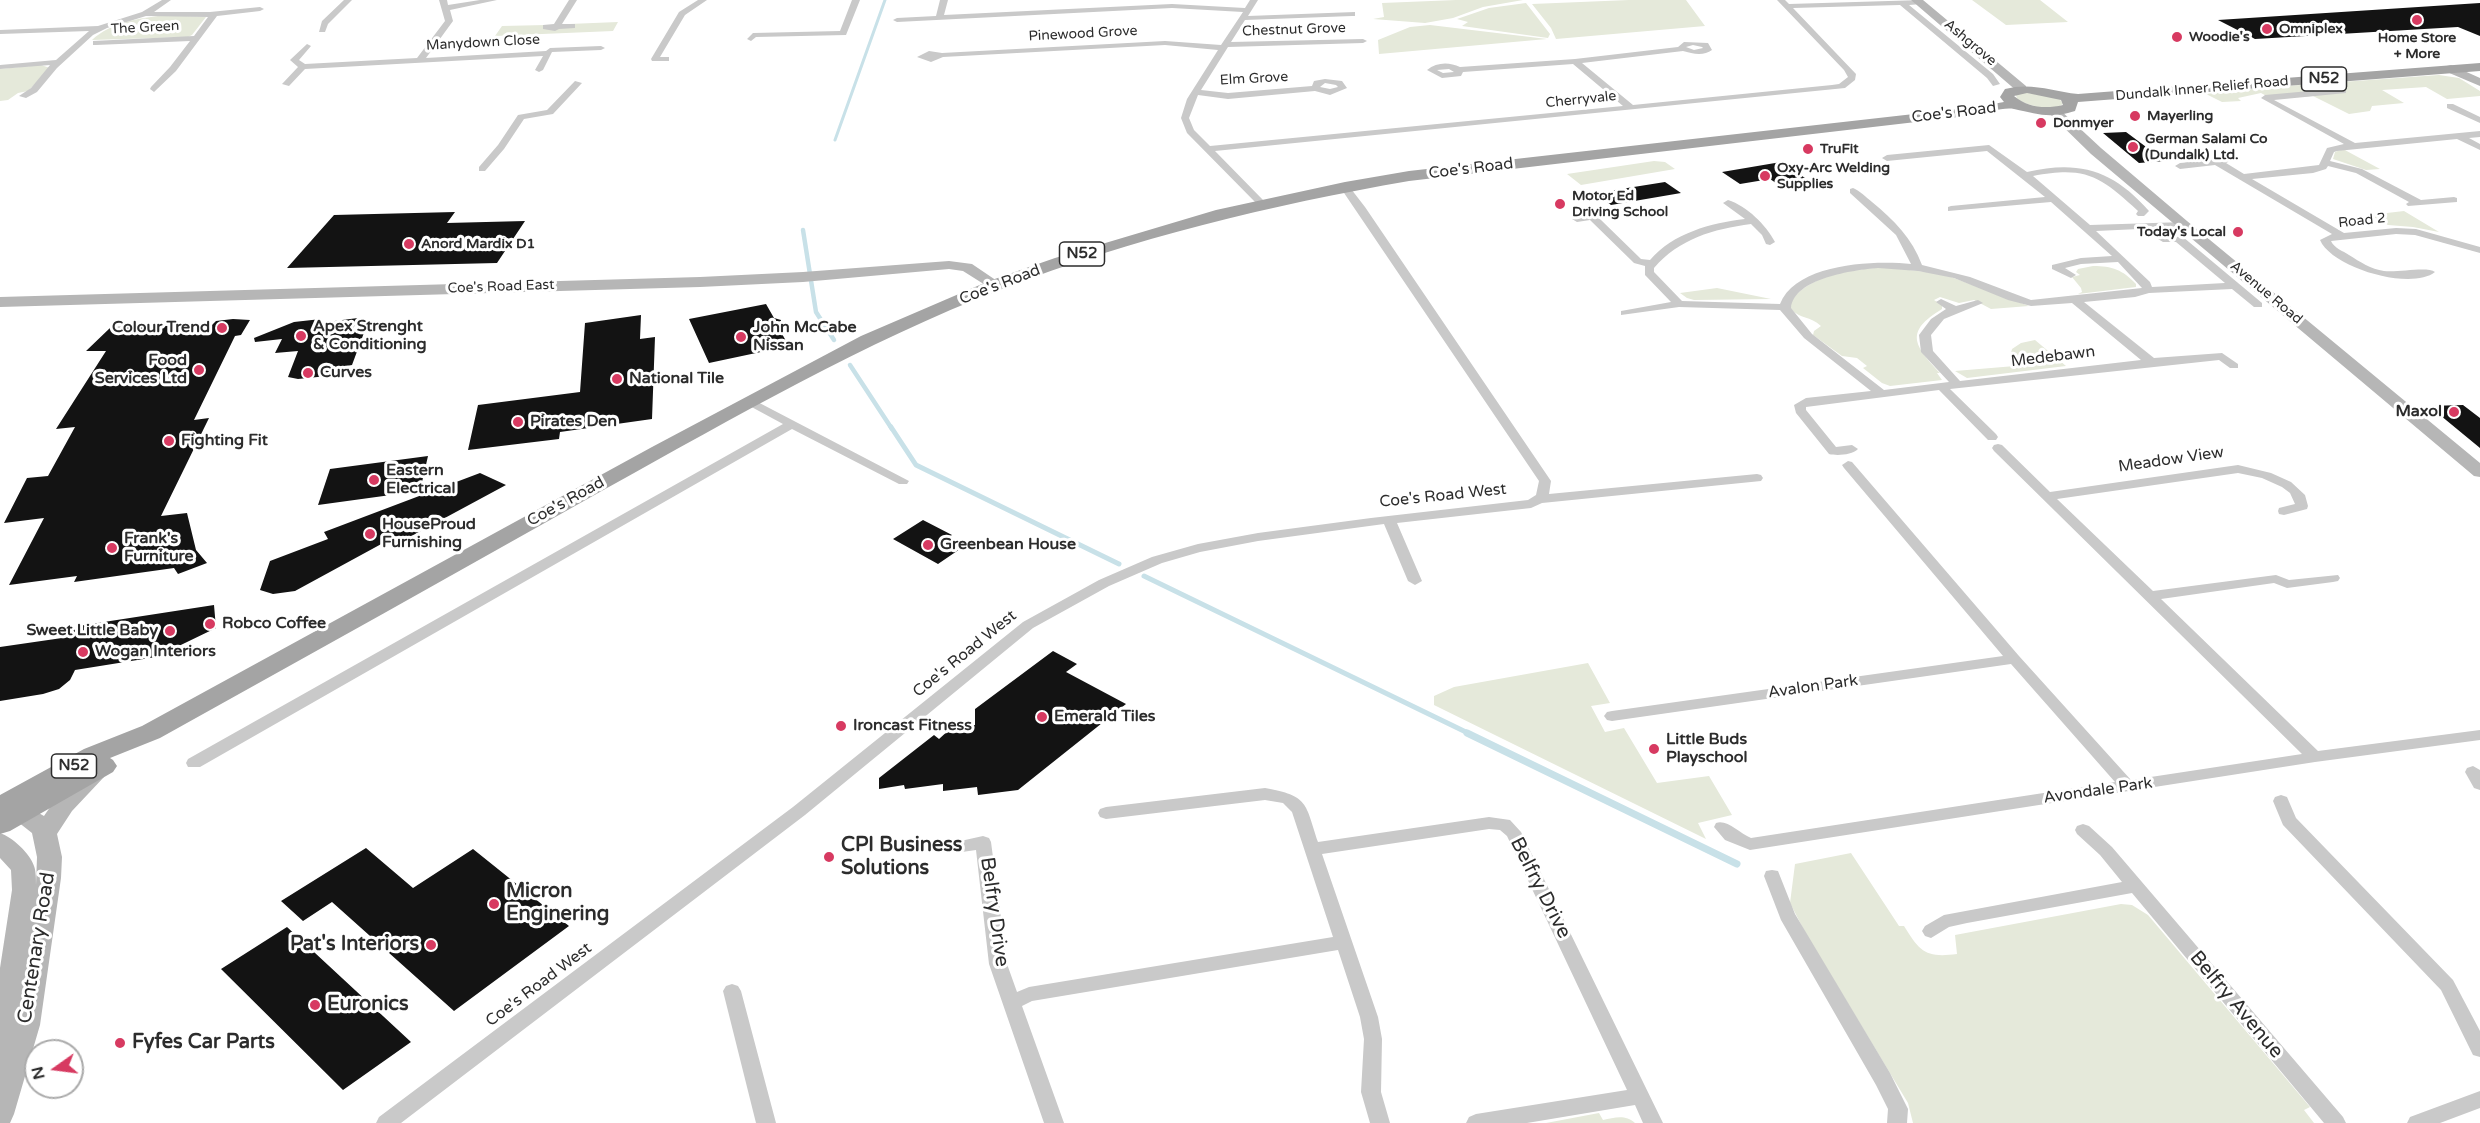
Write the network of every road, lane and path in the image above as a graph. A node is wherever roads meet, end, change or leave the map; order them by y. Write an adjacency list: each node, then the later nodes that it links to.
1 (167, 0): 18 (street)
2 (348, 0): 28 (street)
3 (494, 0): 15 (street, Manydown Close)
4 (573, 0): 27 (street, Manydown Close)
5 (703, 0): 40 (street)
6 (856, 0): 31 (street)
7 (944, 0): 22 (street)
8 (1254, 0): 20 (street)
9 (1835, 0): 14 (street)
10 (1900, 1): 11 (street); 14 (street); 53 (street, Ashgrove)
11 (1918, 1): 59 (street)
12 (1044, 3): 17 (street)
13 (1153, 3): 17 (street); 20 (street)
14 (1784, 3): 62 (street, Cherryvale)
15 (445, 4): 41 (street, Manydown Close)
16 (260, 9): 19 (street, The Green)
17 (1044, 12): 22 (street)
18 (145, 14): 19 (street, The Green); 26 (street)
19 (212, 14): 30 (street, The Green)
20 (1246, 14): 21 (street); 35 (street)
21 (1352, 14)
22 (939, 18): 23 (street)
23 (897, 21)
24 (572, 26): 27 (street, Manydown Close)
25 (546, 27): 27 (street, Manydown Close)
26 (98, 28): 29 (street); 43 (street)
27 (556, 28)
28 (322, 30)
29 (0, 32)
30 (196, 38): 33 (street, The Green); 55 (street, The Green)
31 (751, 39)
32 (1363, 41): 35 (street, Chestnut Grove)
33 (96, 43)
34 (307, 46): 45 (street)
35 (1225, 47): 39 (street, Pinewood Grove); 57 (street)
36 (601, 48): 38 (street, Manydown Close)
37 (1683, 49): 42 (street)
38 (548, 53): 41 (street, Manydown Close); 48 (street, Manydown Close)
39 (942, 55)
40 (666, 59)
41 (420, 60): 45 (street, Manydown Close)
42 (1575, 61): 49 (street); 62 (street)
43 (59, 62): 44 (street); 58 (street)
44 (0, 67)
45 (303, 67): 52 (street)
46 (2480, 67): 47 (main road, Dundalk Inner Relief Road / N52)
47 (2451, 69): 50 (street); 60 (main road, Dundalk Inner Relief Road / N52)
48 (539, 70)
49 (1459, 70)
50 (2480, 82)
51 (578, 83): 75 (street)
52 (286, 84)
53 (1996, 84)
54 (1315, 88): 57 (street, Elm Grove)
55 (154, 89)
56 (2343, 91): 67 (street)
57 (1195, 92): 69 (street)
58 (23, 96)
59 (2018, 96): 60 (main road, N52); 63 (main road, N52); 78 (main road, Coe's Road / N52)
60 (2067, 98): 63 (main road)
61 (2450, 106): 64 (street)
62 (1631, 108): 69 (street, Cherryvale)
63 (2055, 112): 92 (street, Avenue Road)
64 (2480, 120)
65 (2480, 134): 66 (street)
66 (2458, 136): 67 (street); 68 (street)
67 (2353, 146): 73 (street)
68 (2480, 147)
69 (1209, 149): 82 (street)
70 (1887, 158): 76 (street)
71 (2230, 160): 72 (street)
72 (2217, 162): 74 (street); 77 (street)
73 (2326, 163): 77 (street); 84 (street)
74 (2180, 166)
75 (483, 169)
76 (2028, 177): 80 (street); 87 (street)
77 (2243, 177): 94 (street)
78 (1345, 187): 82 (main road, Coe's Road / N52); 128 (street)
79 (1853, 190): 100 (street)
80 (2053, 199): 86 (street); 93 (street)
81 (2454, 200): 84 (street)
82 (1261, 203): 103 (main road, Coe's Road / N52)
83 (1728, 203): 91 (street)
84 (2419, 203): 85 (street)
85 (2404, 204)
86 (1951, 209)
87 (2141, 214)
88 (1609, 215): 89 (street)
89 (1592, 217): 90 (street); 99 (street)
90 (1577, 219)
91 (1753, 221): 96 (street); 99 (street)
92 (2182, 224): 93 (street); 124 (street, Avenue Road)
93 (2088, 228): 98 (street)
94 (2342, 236): 97 (street, Road 2); 101 (street, Road 2)
95 (2163, 239): 104 (street)
96 (1770, 242)
97 (2480, 250)
98 (2120, 259): 102 (street); 105 (street)
99 (1652, 264): 110 (street)
100 (1917, 267): 106 (street); 112 (street)
101 (2430, 272)
102 (2071, 275)
103 (995, 285): 107 (street, Coe's Road East); 120 (main road, Coe's Road / N52)
104 (2234, 286): 105 (street); 111 (street)
105 (2148, 290): 106 (street)
106 (2074, 299): 115 (street, Medebawn)
107 (0, 302)
108 (1941, 302): 113 (street)
109 (1978, 303): 113 (street)
110 (1679, 304): 112 (street); 114 (street)
111 (2258, 305)
112 (1784, 307): 119 (street)
113 (1954, 309): 117 (street)
114 (1626, 313)
115 (2151, 362): 116 (street, Medebawn); 117 (street, Medebawn)
116 (2234, 366)
117 (1958, 385): 118 (street, Medebawn)
118 (1943, 387): 119 (street, Medebawn); 127 (street)
119 (1882, 394): 122 (street, Medebawn)
120 (750, 402): 121 (street); 136 (main road, Coe's Road / N52)
121 (792, 424): 126 (street); 139 (street)
122 (1852, 448)
123 (1848, 465): 134 (street)
124 (2480, 472)
125 (1757, 478): 128 (street, Coe's Road West)
126 (903, 481)
127 (2048, 495): 129 (street, Meadow View); 133 (street)
128 (1540, 499): 130 (street, Coe's Road West)
129 (2284, 510)
130 (1389, 520): 132 (street); 162 (street, Coe's Road West)
131 (2333, 578): 133 (street)
132 (1415, 582)
133 (2150, 596): 138 (street)
134 (2014, 659): 135 (street, Avalon Park); 141 (street)
135 (1611, 716)
136 (151, 732): 140 (main road, Coe's Road / N52); 143 (main road, Coe's Road / N52)
137 (2480, 735): 138 (street, Avondale Park)
138 (2315, 758): 141 (street, Avondale Park)
139 (194, 763)
140 (103, 767): 143 (main road, Coe's Road / N52); 147 (street)
141 (2128, 786): 145 (street, Avondale Park)
142 (2281, 801): 157 (street)
143 (5, 813): 147 (street)
144 (1106, 813): 150 (street)
145 (1722, 827)
146 (2083, 830): 152 (street, Belfry Avenue)
147 (45, 833): 161 (street, Centenary Road)
148 (0, 842): 158 (street, Centenary Road)
149 (962, 846): 156 (street, Belfry Drive)
150 (1314, 849): 154 (street); 159 (street, Belfry Drive)
151 (1773, 876): 168 (street)
152 (2136, 886): 153 (street); 169 (street, Belfry Avenue)
153 (1931, 931)
154 (1344, 942): 156 (street); 165 (street)
155 (732, 991): 163 (street)
156 (1012, 1003): 164 (street, Belfry Drive)
157 (2480, 1049)
158 (0, 1059)
159 (1640, 1096): 166 (street); 167 (street, Belfry Drive)
160 (2480, 1099): 170 (street)
161 (0, 1114)
162 (386, 1123)
163 (766, 1123)
164 (1054, 1123)
165 (1380, 1123)
166 (1476, 1123)
167 (1653, 1123)
168 (1897, 1123)
169 (2336, 1123)
170 (2417, 1123)

